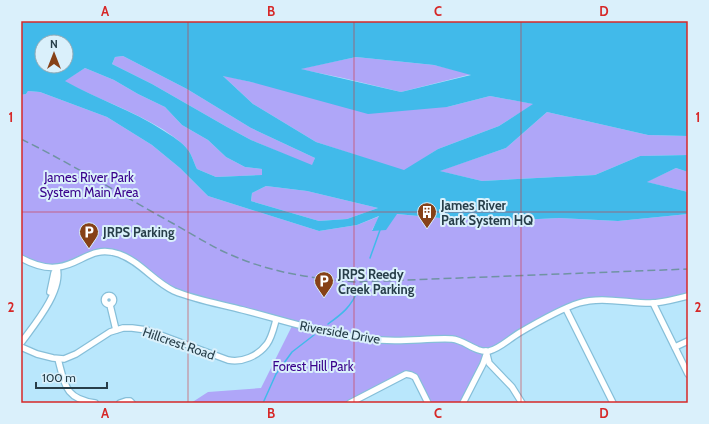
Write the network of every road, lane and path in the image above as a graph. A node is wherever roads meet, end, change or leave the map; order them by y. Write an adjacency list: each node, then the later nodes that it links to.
1 (21, 258): 2 (street, Riverside Drive)
2 (57, 268): 7 (street, Riverside Drive); 10 (street)
3 (688, 296): 4 (street)
4 (653, 303): 6 (street); 12 (street)
5 (110, 305): 8 (street)
6 (566, 309): 13 (street); 23 (street)
7 (276, 320): 8 (street, Hillcrest Road); 13 (street, Riverside Drive)
8 (116, 330): 14 (street, Hillcrest Road)
9 (688, 341): 12 (street)
10 (21, 343)
11 (21, 346): 14 (street)
12 (675, 347): 15 (street)
13 (486, 352): 21 (street); 22 (street)
14 (58, 360): 16 (street)
15 (688, 374)
16 (95, 403)
17 (120, 403): 18 (street)
18 (132, 403)
19 (350, 403): 20 (street)
20 (428, 403)
21 (463, 403)
22 (522, 403)
23 (613, 403)

